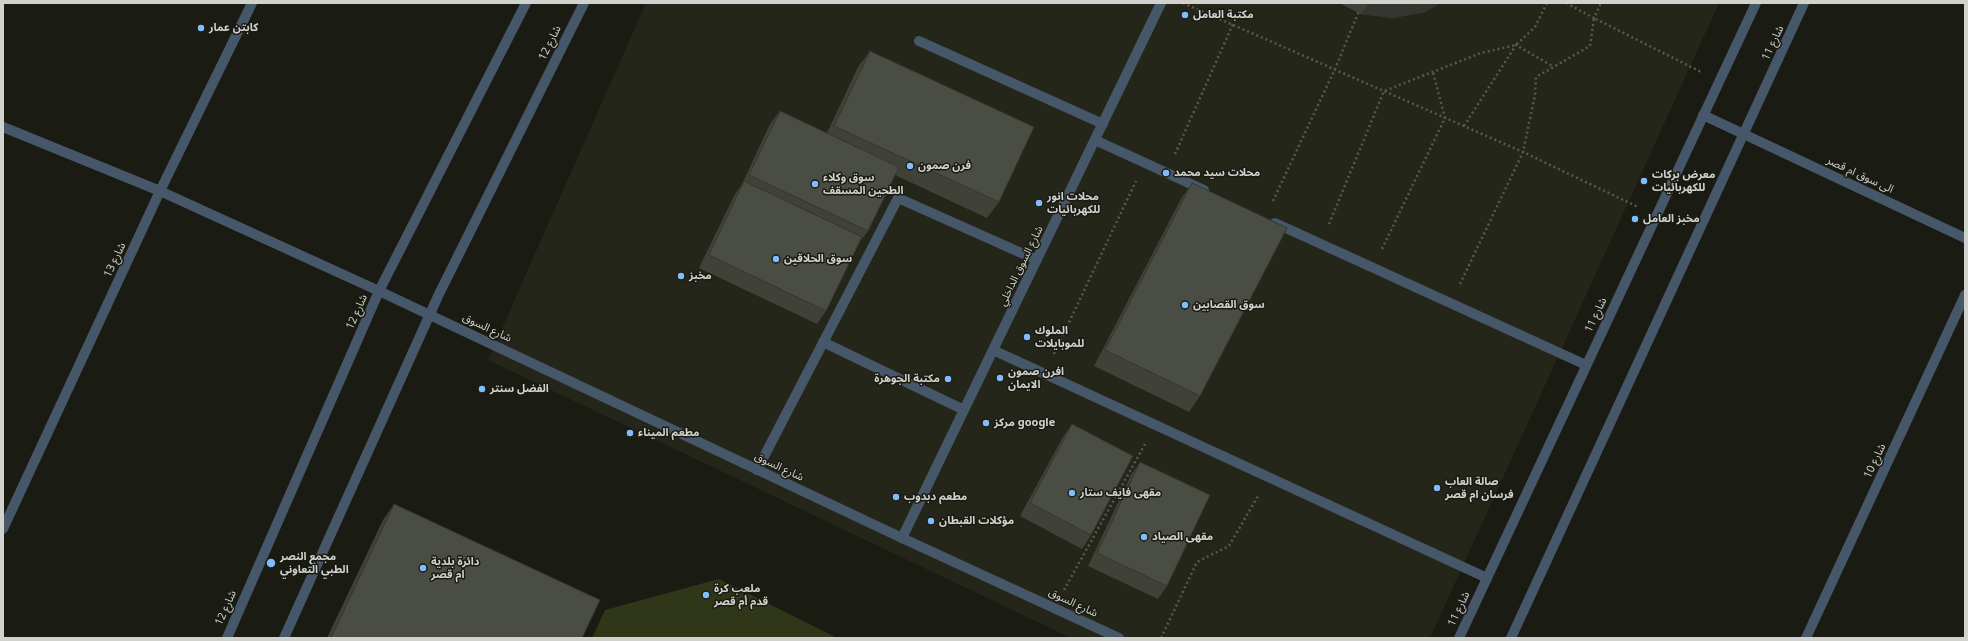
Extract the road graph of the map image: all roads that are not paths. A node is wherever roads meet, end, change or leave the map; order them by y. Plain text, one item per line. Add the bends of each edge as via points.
1 (252, 3) edge
2 (526, 3) edge
3 (584, 3) edge
4 (1161, 3) edge
5 (1756, 3) edge
6 (1804, 3) edge
7 (920, 41) dead end
8 (1703, 115) junction
9 (1103, 124) junction
10 (3, 127) edge
11 (1744, 134) junction
12 (1095, 140) junction
13 (160, 191) junction
14 (1214, 195) edge
15 (1265, 218) edge
16 (1965, 238) edge
17 (1037, 260) junction
18 (379, 290) junction
19 (1965, 295) edge
20 (431, 314) junction
21 (823, 342) junction
22 (993, 350) junction
23 (1586, 365) junction
24 (964, 410) junction
25 (757, 470) junction
26 (3, 529) edge
27 (902, 538) junction
28 (1487, 578) junction
29 (227, 638) edge
30 (284, 638) edge
31 (1119, 638) edge
32 (1459, 638) edge
33 (1511, 638) edge
34 (1806, 638) edge

1 - 13 street, شارع 13
2 - 18 street, شارع 12
3 - 20 street, شارع 12
4 - 9 street, شارع السوق الداخلي
5 - 8 street, شارع 11
6 - 11 street, شارع 11
7 - 9 street
8 - 11 street, الى سوق ام قصر
8 - 23 street, شارع 11
9 - 12 street, شارع السوق الداخلي
10 - 13 street, شارع السوق
11 - 16 street, الى سوق ام قصر
11 - 33 street, شارع 11
12 - 14 street
12 - 17 street, شارع السوق الداخلي
13 - 18 street, شارع السوق
13 - 26 street, شارع 13
15 - 23 street
17 - 21 street via 898,198
17 - 22 street, شارع السوق الداخلي
18 - 20 street, شارع السوق
18 - 29 street, شارع 12
19 - 34 street, شارع 10
20 - 25 street, شارع السوق
20 - 30 street, شارع 12
21 - 24 street
21 - 25 street
22 - 24 street, شارع السوق الداخلي
22 - 28 street
23 - 28 street, شارع 11
24 - 27 street, شارع السوق الداخلي
25 - 27 street, شارع السوق
27 - 31 street, شارع السوق
28 - 32 street, شارع 11

